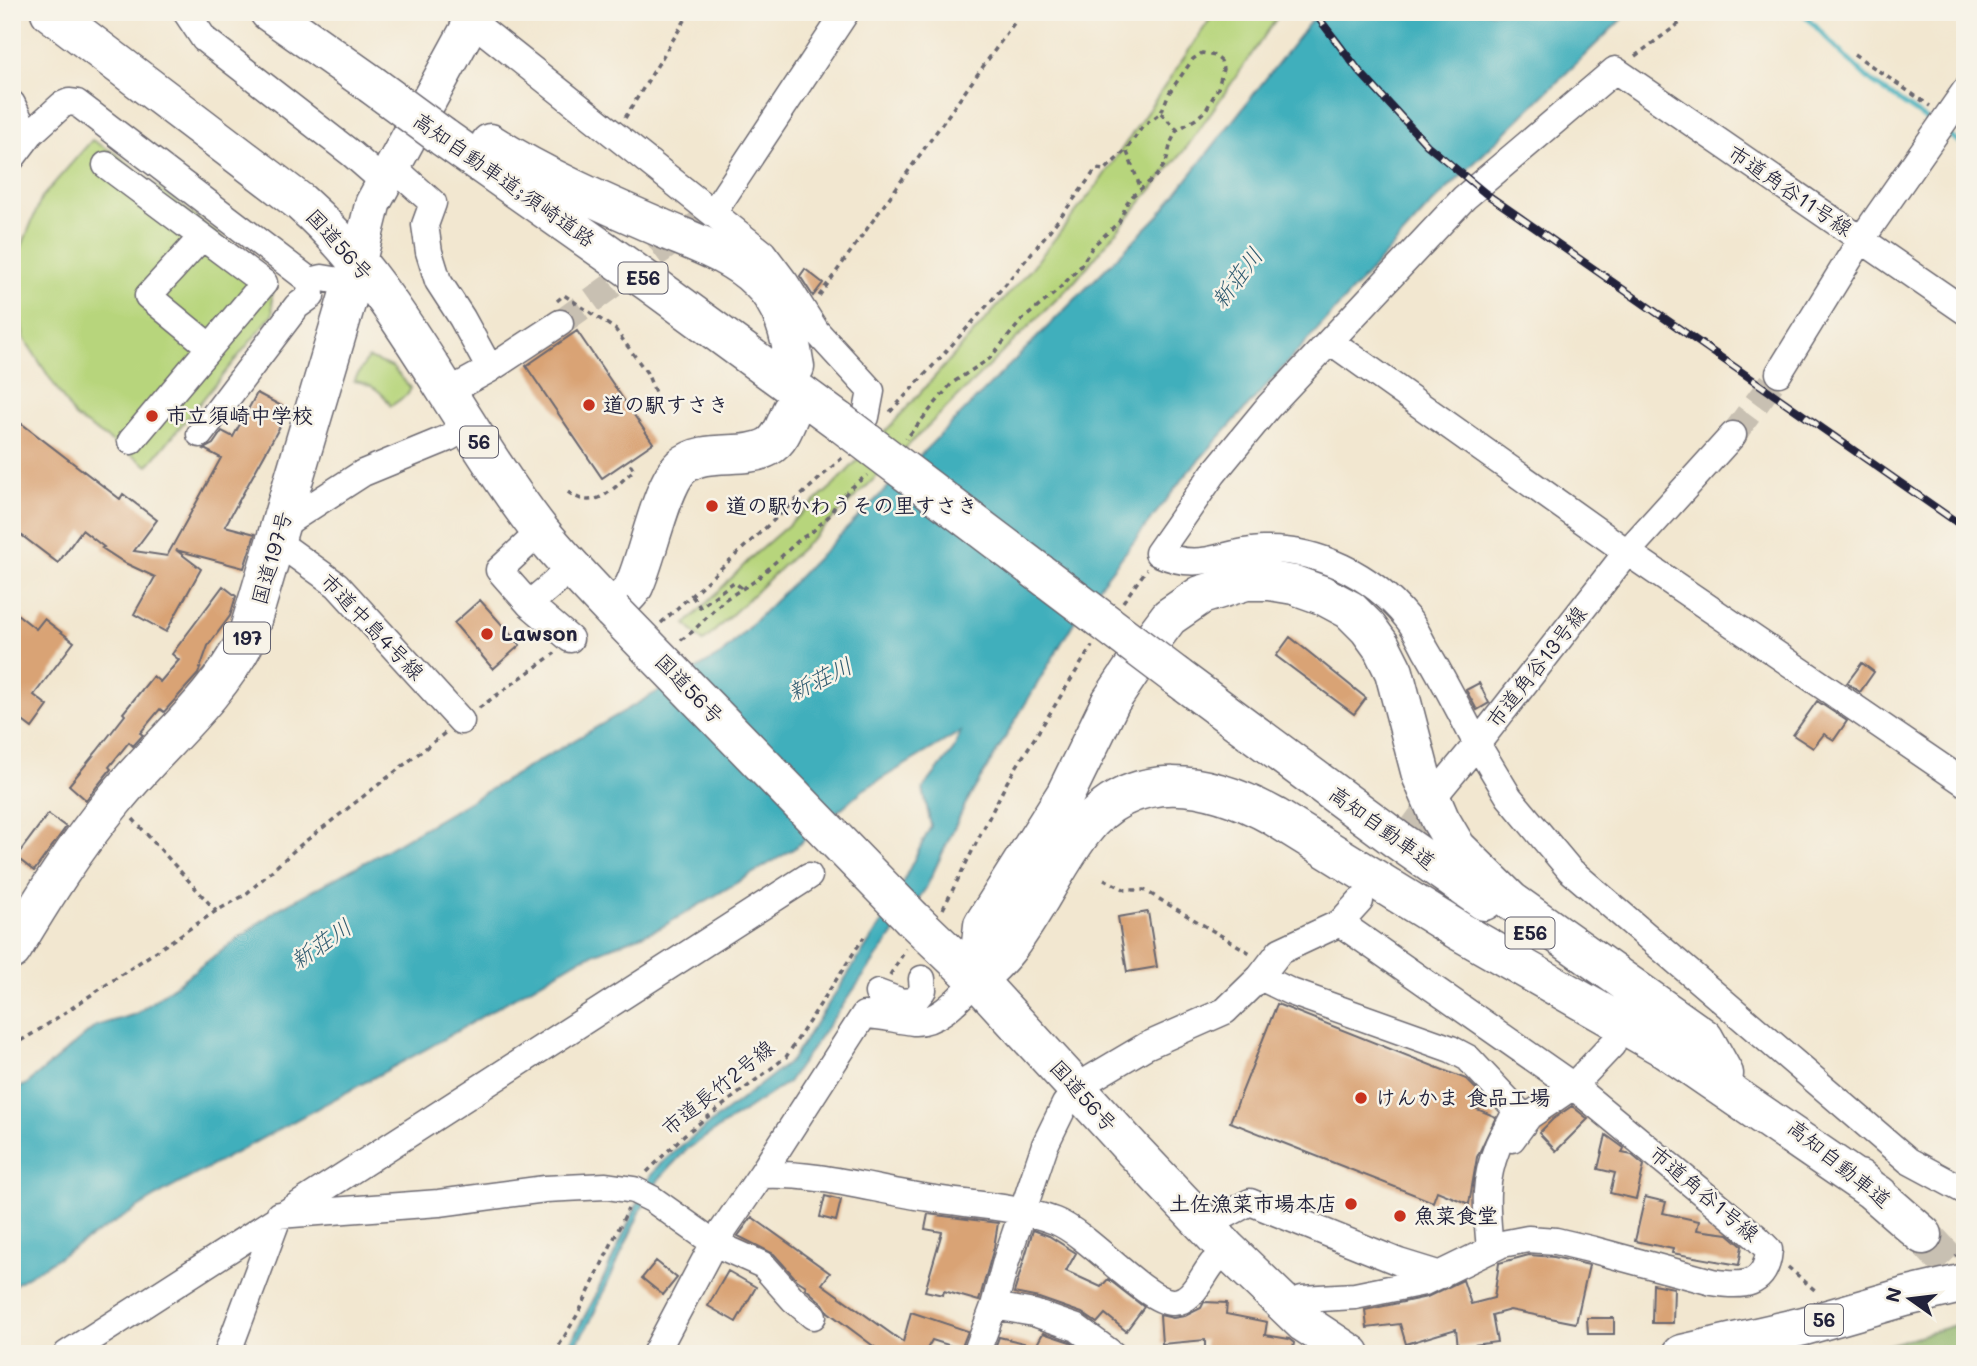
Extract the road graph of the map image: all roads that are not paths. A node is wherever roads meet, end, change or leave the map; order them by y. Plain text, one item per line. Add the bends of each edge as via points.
1 (50, 12) edge
2 (186, 12) edge
3 (269, 12) edge
4 (275, 12) edge
5 (846, 12) edge
6 (470, 15) edge
7 (375, 78) junction
8 (1965, 92) edge
9 (12, 104) edge
10 (447, 127) junction
11 (31, 133) junction
12 (12, 158) edge
13 (106, 165) dead end
14 (389, 175) junction
15 (713, 213) junction
16 (202, 237) junction
17 (1861, 240) junction
18 (355, 273) junction
19 (310, 281) junction
20 (1965, 311) edge
21 (558, 313) tunnel mouth
22 (1330, 341) junction
23 (415, 342) junction
24 (211, 347) junction
25 (795, 367) dead end
26 (490, 369) junction
27 (1779, 373) tunnel mouth
28 (448, 392) junction
29 (318, 404) junction
30 (791, 411) dead end
31 (863, 419) junction
32 (468, 427) junction
33 (200, 434) dead end
34 (1733, 435) tunnel mouth
35 (131, 441) dead end
36 (541, 531) junction
37 (278, 534) junction
38 (1628, 552) junction
39 (569, 565) junction
40 (530, 604) junction
41 (612, 610) junction
42 (570, 639) road end
43 (461, 721) road end
44 (1477, 744) junction
45 (1965, 783) edge
46 (1440, 789) tunnel mouth
47 (809, 876) dead end
48 (1360, 901) tunnel mouth
49 (1340, 923) junction
50 (12, 950) edge
51 (1675, 961) junction
52 (1264, 971) junction
53 (922, 979) dead end
54 (977, 980) junction
55 (1657, 985) dead end
56 (878, 993) dead end
57 (1612, 1045) dead end
58 (1724, 1074) junction
59 (1573, 1086) junction
60 (1077, 1089) junction
61 (761, 1175) junction
62 (1965, 1191) edge
63 (1879, 1195) junction
64 (1022, 1212) junction
65 (279, 1215) junction
66 (1923, 1235) tunnel mouth
67 (1218, 1240) junction
68 (714, 1243) junction
69 (1496, 1247) junction
70 (1441, 1275) junction
71 (1965, 1283) edge
72 (1284, 1305) junction
73 (994, 1306) junction
74 (813, 1316) dead end
75 (67, 1354) edge
76 (227, 1354) edge
77 (655, 1354) edge
78 (976, 1354) edge
79 (1112, 1354) edge
80 (1351, 1354) edge
81 (1682, 1354) edge

1 - 18 highway, 国道56号 / 56 via 300,202 325,224
2 - 14 street via 204,39 352,154
3 - 7 highway
4 - 7 highway
5 - 15 street
6 - 14 main road
6 - 15 street
7 - 10 highway
8 - 17 street
9 - 11 street
10 - 25 highway via 733,261 750,273 780,310
10 - 31 highway, 高知自動車道;須崎道路 / E56
11 - 12 street
11 - 19 street via 62,105 77,103
13 - 16 street
14 - 18 main road via 373,203
14 - 26 street via 433,203 425,225 438,281
15 - 31 street via 762,253 816,331 871,391
16 - 24 street via 264,283
16 - 24 street via 148,296
17 - 20 street, 市道角谷11号線
17 - 22 street, 市道角谷11号線 via 1615,70 1472,191
17 - 27 street
18 - 19 street
18 - 23 highway, 国道56号 / 56 via 401,319
18 - 29 highway, 国道197号 / 197
19 - 33 street via 311,296 298,306
21 - 26 street
22 - 38 street
22 - 44 street, 市道角谷13号線 via 1213,474 1158,553 1198,563 1247,551 1282,549 1349,570 1408,618
23 - 28 highway, 国道56号 / 56
23 - 29 highway via 379,325 356,333 340,352
24 - 35 street
26 - 28 street
28 - 32 highway, 国道56号 / 56
29 - 37 highway, 国道197号 / 197
30 - 41 highway via 770,446 706,456 679,469 633,587
31 - 58 highway, 高知自動車道 / E56, bridge via 1176,676
32 - 36 highway, 国道56号 / 56
32 - 37 street via 363,473
34 - 38 street, 市道角谷13号線
36 - 39 highway, 国道56号 / 56
36 - 40 street via 499,570
37 - 43 street, 市道中島4号線 via 337,585
37 - 50 highway, 国道197号 / 197 via 253,622 237,658 115,798 66,863
38 - 44 street, 市道角谷13号線
38 - 45 street
39 - 40 street
39 - 41 highway, 国道56号 / 56
40 - 42 street
41 - 54 highway, 国道56号 / 56, bridge via 926,916
44 - 46 street
44 - 51 street via 1508,797 1570,870
47 - 65 street
48 - 49 street
49 - 52 street via 1280,951
49 - 59 street, 市道角谷1号線
51 - 55 street
51 - 62 street via 1909,1161
52 - 60 street via 1225,1011 1146,1046
52 - 69 street via 1291,992 1468,1058 1516,1110 1498,1144 1485,1189
53 - 56 street via 923,990 915,1000 902,1002
54 - 58 highway via 983,925 1065,795 1111,701 1151,641 1169,617 1201,595 1246,581 1270,581 1322,595 1350,610 1381,646 1394,671 1421,775 1457,848 1511,901 1704,1038
54 - 60 highway, 国道56号 / 56
54 - 61 street via 929,1019 864,1015
54 - 63 highway via 1010,946 1097,815 1125,796 1154,787 1204,788 1263,810 1459,931 1666,1049
57 - 59 street
58 - 63 highway, 高知自動車道 / E56
59 - 69 street via 1529,1116 1508,1144 1500,1166
59 - 69 street, 市道角谷1号線 via 1769,1250 1768,1263 1746,1285 1732,1285 1556,1241 1528,1239
60 - 64 street via 1045,1145
60 - 67 highway, 国道56号 / 56
61 - 64 street via 787,1173
61 - 68 street
63 - 66 highway, 高知自動車道 / E56
64 - 67 street via 1081,1235 1162,1301 1182,1301 1189,1296 1214,1262
64 - 73 street
65 - 68 street via 606,1186 634,1190 652,1199
65 - 75 street
65 - 76 street
67 - 70 street via 1222,1217 1250,1202
67 - 72 highway, 国道56号 / 56
68 - 74 street via 763,1265
68 - 77 street
69 - 70 street, 市道角谷1号線
70 - 72 street, 市道角谷1号線 via 1355,1296 1302,1299
71 - 81 highway, 56
72 - 80 highway, 国道56号 / 56
73 - 78 street
73 - 79 street via 1077,1328

